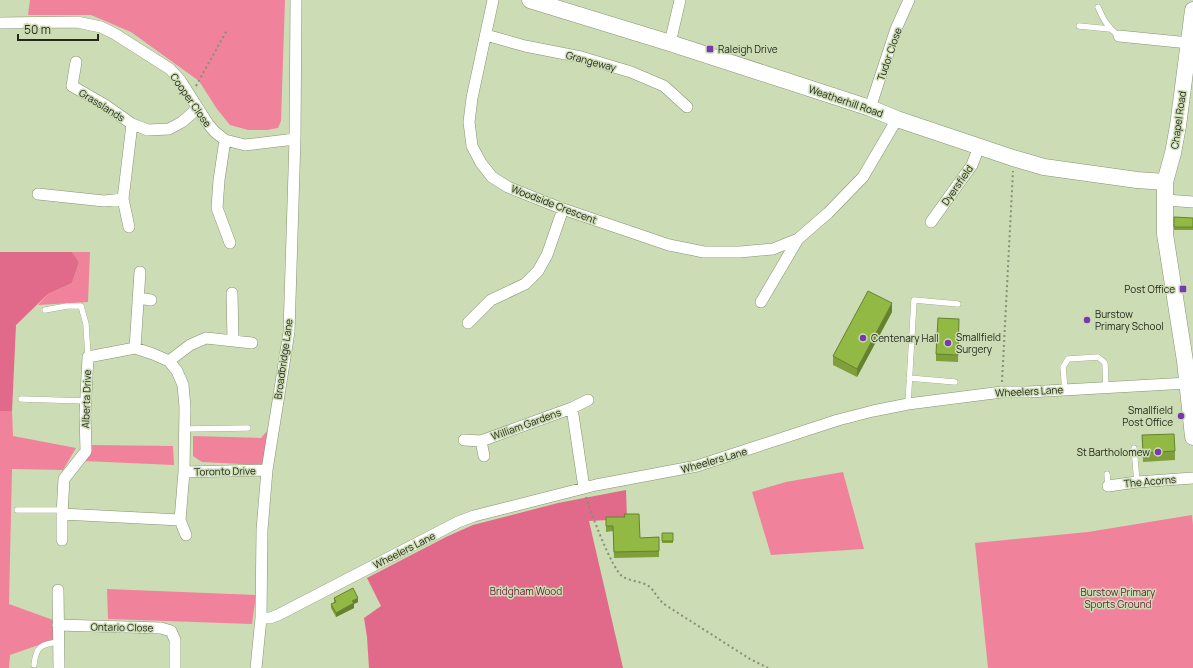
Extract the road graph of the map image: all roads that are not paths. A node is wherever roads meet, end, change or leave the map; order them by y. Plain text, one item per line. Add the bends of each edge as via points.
1 (296, 0) edge
2 (494, 0) edge
3 (530, 0) edge
4 (680, 0) edge
5 (909, 0) edge
6 (1098, 7) dead end
7 (1193, 10) edge
8 (0, 23) edge
9 (1079, 26) dead end
10 (1110, 28) junction
11 (486, 36) junction
12 (1119, 36) joint
13 (670, 43) junction
14 (1189, 44) junction
15 (76, 62) dead end
16 (1189, 73) edge
17 (687, 107) dead end
18 (870, 108) junction
19 (197, 109) junction
20 (897, 119) junction
21 (132, 124) junction
22 (295, 139) junction
23 (225, 140) junction
24 (979, 147) junction
25 (1165, 182) junction
26 (38, 194) dead end
27 (123, 199) junction
28 (1166, 200) junction
29 (1193, 202) edge
30 (563, 209) junction
31 (931, 222) dead end
32 (129, 227) dead end
33 (798, 238) junction
34 (230, 243) dead end
35 (140, 272) dead end
36 (232, 293) dead end
37 (138, 298) junction
38 (151, 300) dead end
39 (761, 302) dead end
40 (958, 304) dead end
41 (45, 310) dead end
42 (468, 324) dead end
43 (233, 340) junction
44 (252, 343) dead end
45 (135, 348) junction
46 (88, 357) junction
47 (169, 361) junction
48 (1189, 362) edge
49 (909, 378) junction
50 (955, 382) dead end
51 (1190, 385) edge
52 (1106, 387) junction
53 (1065, 390) junction
54 (21, 399) dead end
55 (588, 400) dead end
56 (86, 401) junction
57 (908, 404) junction
58 (572, 408) junction
59 (248, 428) dead end
60 (184, 429) junction
61 (1193, 437) edge
62 (464, 440) dead end
63 (481, 441) junction
64 (1134, 448) dead end
65 (484, 456) dead end
66 (267, 470) junction
67 (184, 472) junction
68 (1107, 474) dead end
69 (1193, 478) edge
70 (1137, 482) junction
71 (1108, 486) joint
72 (584, 488) junction
73 (17, 510) dead end
74 (62, 512) junction
75 (180, 520) junction
76 (186, 536) dead end
77 (62, 540) dead end
78 (58, 590) dead end
79 (261, 618) junction
80 (58, 625) junction
81 (58, 642) junction
82 (34, 666) dead end
83 (59, 668) edge
84 (175, 668) edge
85 (256, 668) edge

1 - 22 street, Broadbridge Lane
2 - 11 street, Woodside Crescent
3 - 13 street, Weatherhill Road
4 - 13 street
5 - 18 street, Tudor Close via 896,29
6 - 10 lane
7 - 14 street, Chapel Road
8 - 19 street, Cooper Close via 77,22 101,27 170,69 180,80
9 - 10 lane
10 - 12 lane
11 - 17 street, Grangeway via 580,57 631,72 664,86
11 - 30 street, Woodside Crescent via 472,98 469,122 472,146 492,177
12 - 14 street
13 - 18 street, Weatherhill Road
14 - 16 street, Chapel Road
15 - 21 street, Grasslands via 72,86
16 - 25 street, Chapel Road via 1174,153
18 - 20 street, Weatherhill Road
19 - 21 street, Grasslands via 169,129 148,130
19 - 23 street, Cooper Close via 215,132
20 - 24 street, Weatherhill Road
20 - 33 street, Woodside Crescent via 863,177 828,213
21 - 27 street, Grasslands
22 - 23 street, Cooper Close via 245,145
22 - 66 street, Broadbridge Lane via 289,332
23 - 34 street via 217,208
24 - 25 street, Weatherhill Road via 1044,167
24 - 31 street, Dyersfield via 972,165
25 - 28 street
26 - 27 street via 104,201
27 - 32 street, Grasslands
28 - 29 street
28 - 48 street via 1165,234
30 - 33 street, Woodside Crescent via 669,245 704,252 773,249
30 - 42 street via 547,256 538,271 525,284 491,300
33 - 39 street, Woodside Crescent
35 - 37 street
36 - 43 street
37 - 38 street
37 - 45 street
40 - 49 lane via 914,300
41 - 46 lane via 81,306 86,324
43 - 44 street
43 - 47 street via 206,338 190,345
45 - 46 street, Alberta Drive
45 - 47 street, Alberta Drive
46 - 56 street, Alberta Drive
47 - 60 street via 183,385
48 - 51 street
49 - 50 lane
49 - 57 lane
51 - 52 street, Wheelers Lane
51 - 61 street
52 - 53 street, Wheelers Lane
52 - 53 lane via 1105,363 1098,357 1068,359 1063,367
53 - 57 street, Wheelers Lane via 1002,392
54 - 56 lane
55 - 58 street, William Gardens
56 - 74 street, Alberta Drive via 86,451 64,479
57 - 72 street, Wheelers Lane via 838,420 689,468
58 - 63 street, William Gardens
58 - 72 street, William Gardens
59 - 60 lane
60 - 67 street
62 - 63 street, William Gardens
63 - 65 street, William Gardens
64 - 70 lane
66 - 67 street, Toronto Drive
66 - 79 street, Broadbridge Lane via 262,530
67 - 75 street
68 - 71 lane
69 - 70 street, The Acorns
70 - 71 street, The Acorns
72 - 79 street, Wheelers Lane via 466,519 278,615
73 - 74 lane
74 - 75 street
74 - 77 street
75 - 76 street
78 - 80 street
79 - 85 street, Broadbridge Lane
80 - 81 street
80 - 84 street, Ontario Close via 161,628 171,631 175,640
81 - 82 lane via 40,647 35,656
81 - 83 street

